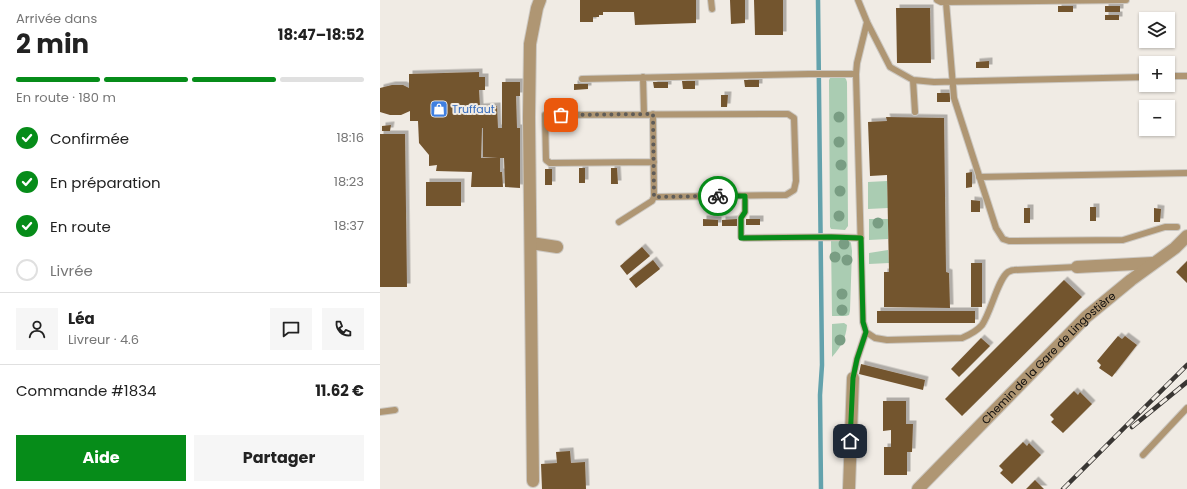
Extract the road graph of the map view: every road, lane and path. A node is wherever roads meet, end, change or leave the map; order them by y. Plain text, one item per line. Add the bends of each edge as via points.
1 (540, 0) edge
2 (711, 0) edge
3 (858, 0) edge
4 (937, 0) edge
5 (1126, 0) edge
6 (946, 2) junction
7 (712, 9) dead end
8 (867, 22) junction
9 (856, 74) junction
10 (1175, 76) edge
11 (1187, 76) edge
12 (1139, 77) edge
13 (643, 78) junction
14 (582, 79) dead end
15 (913, 80) junction
16 (952, 81) junction
17 (915, 112) dead end
18 (644, 114) junction
19 (653, 114) junction
20 (654, 162) junction
21 (1187, 173) edge
22 (979, 177) junction
23 (745, 196) junction
24 (654, 197) junction
25 (619, 222) dead end
26 (1177, 227) dead end
27 (1187, 236) edge
28 (861, 238) junction
29 (531, 243) junction
30 (557, 247) dead end
31 (1153, 263) junction
32 (1077, 267) joint
33 (866, 332) junction
34 (853, 378) joint
35 (1187, 408) edge
36 (395, 410) dead end
37 (380, 412) edge
38 (1144, 455) dead end
39 (534, 480) dead end
40 (849, 489) edge
41 (918, 489) edge

1 - 29 street via 536,8 530,44
2 - 7 lane
3 - 8 lane
4 - 6 lane
5 - 6 lane
6 - 16 lane
8 - 9 lane
8 - 15 lane via 890,67
9 - 13 lane
9 - 28 lane
10 - 11 lane
12 - 16 lane
13 - 14 lane
13 - 18 lane
15 - 16 lane
15 - 17 lane
16 - 22 lane via 954,98
18 - 19 lane
18 - 20 lane via 545,115 546,160 550,163
19 - 20 lane
19 - 23 lane via 788,114 794,118 794,190 786,195
20 - 24 lane
21 - 22 lane
22 - 26 lane via 996,228 1003,239 1009,241 1123,240 1165,227
23 - 24 lane
23 - 28 lane via 741,238
24 - 25 lane
27 - 31 street, Chemin de la Gare de Lingostière
28 - 33 lane via 863,322
29 - 30 street
29 - 39 street
31 - 32 street
31 - 41 street, Chemin de la Gare de Lingostière via 1086,317
32 - 33 lane via 1007,272 981,326 962,338 887,340 875,338
33 - 34 lane
34 - 40 street
35 - 38 lane
36 - 37 lane

